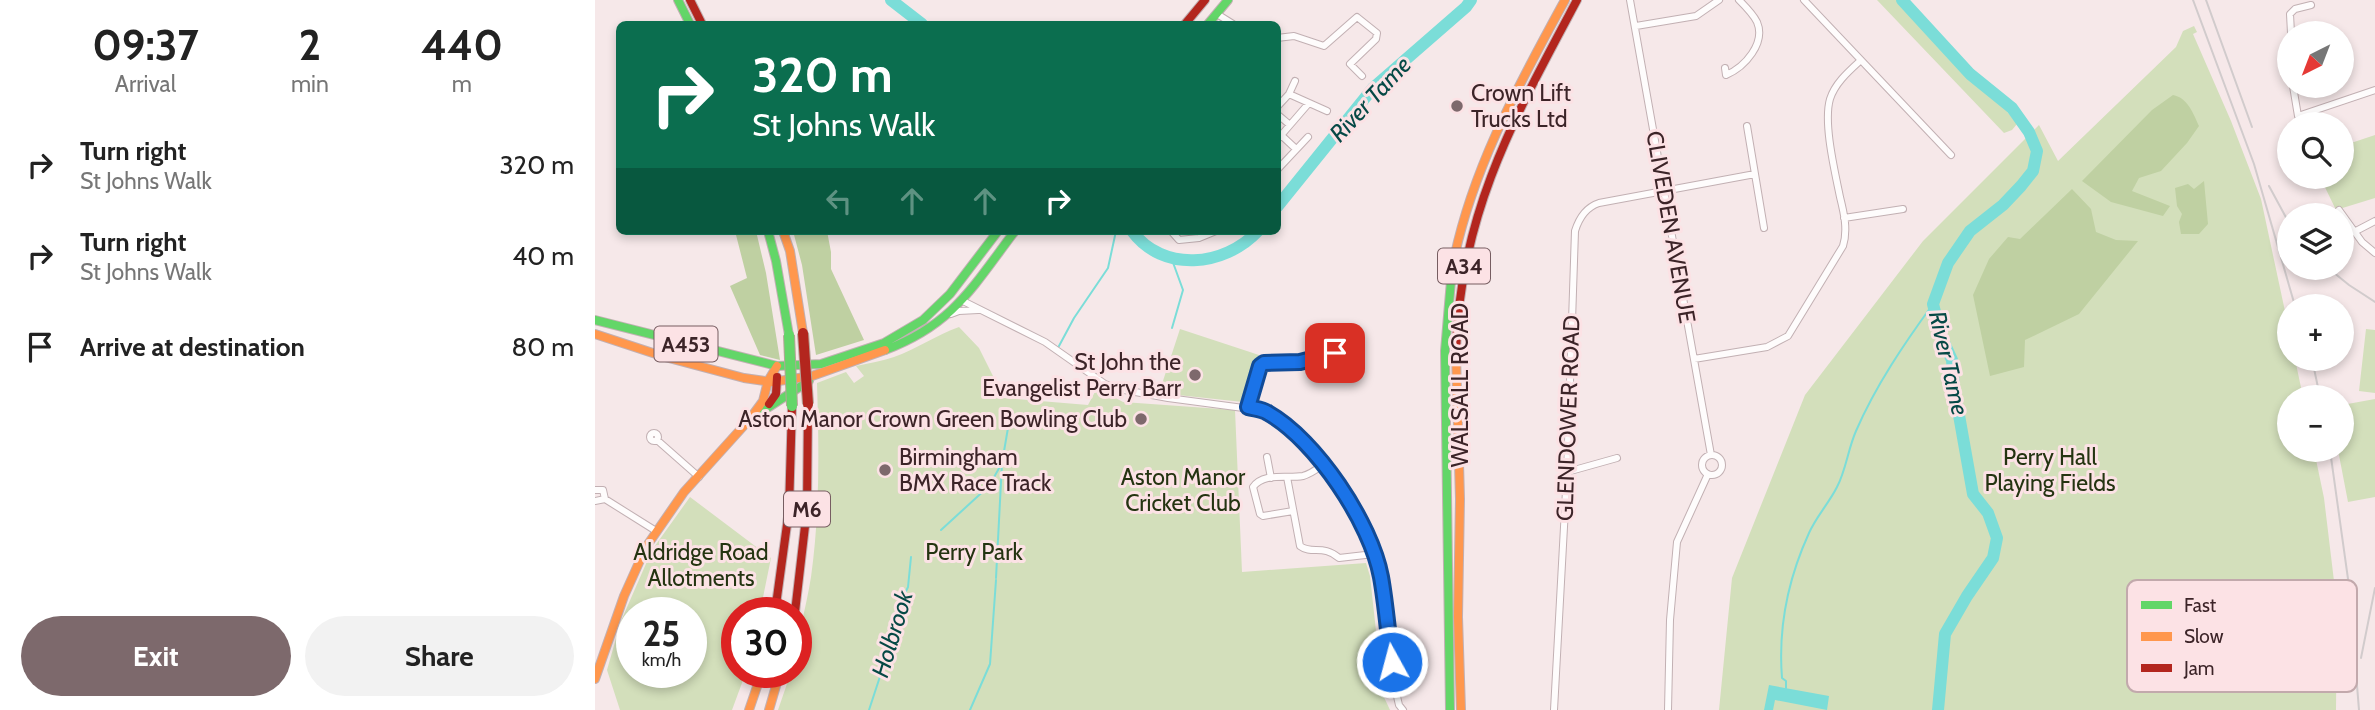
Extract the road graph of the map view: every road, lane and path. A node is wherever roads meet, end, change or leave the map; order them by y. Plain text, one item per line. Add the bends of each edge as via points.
1 (678, 0) edge
2 (690, 0) edge
3 (1205, 0) edge
4 (1227, 0) edge
5 (1577, 0) edge
6 (1630, 0) edge
7 (1719, 0) edge
8 (1739, 0) edge
9 (1804, 0) edge
10 (1565, 1) edge
11 (2311, 5) dead end
12 (1217, 14) junction
13 (688, 21) edge
14 (700, 21) edge
15 (1188, 21) edge
16 (1211, 21) edge
17 (1228, 21) edge
18 (2290, 21) edge
19 (1636, 26) junction
20 (1767, 35) dead end
21 (1759, 36) junction
22 (1281, 38) edge
23 (1861, 60) junction
24 (1725, 68) dead end
25 (1362, 76) dead end
26 (1295, 81) dead end
27 (2375, 90) edge
28 (1289, 94) junction
29 (2354, 97) edge
30 (2295, 98) edge
31 (2351, 98) edge
32 (1281, 103) edge
33 (1309, 103) junction
34 (1327, 111) dead end
35 (1281, 117) edge
36 (1290, 125) junction
37 (1747, 126) dead end
38 (1281, 135) edge
39 (1307, 137) dead end
40 (1281, 138) edge
41 (1296, 149) junction
42 (1951, 155) dead end
43 (1281, 166) edge
44 (1755, 174) junction
45 (1665, 190) junction
46 (1903, 209) dead end
47 (1845, 218) junction
48 (2375, 221) edge
49 (1764, 228) dead end
50 (2354, 232) joint
51 (769, 235) edge
52 (784, 235) edge
53 (992, 235) edge
54 (997, 235) edge
55 (1012, 235) edge
56 (1175, 235) edge
57 (1206, 235) edge
58 (1005, 244) junction
59 (2375, 253) edge
60 (961, 300) junction
61 (936, 309) junction
62 (980, 310) junction
63 (948, 315) junction
64 (595, 320) edge
65 (595, 334) edge
66 (656, 337) junction
67 (1352, 346) dead end
68 (1694, 359) junction
69 (777, 366) junction
70 (706, 368) junction
71 (823, 372) junction
72 (773, 382) junction
73 (1248, 407) junction
74 (762, 411) junction
75 (749, 420) junction
76 (657, 440) dead end
77 (1711, 455) junction
78 (1267, 457) dead end
79 (1617, 458) dead end
80 (1324, 464) junction
81 (1567, 472) junction
82 (1708, 474) junction
83 (699, 477) junction
84 (1287, 477) junction
85 (1271, 478) junction
86 (595, 490) edge
87 (605, 499) junction
88 (595, 501) edge
89 (1293, 511) junction
90 (656, 531) junction
91 (1374, 554) junction
92 (778, 597) edge
93 (798, 597) edge
94 (595, 680) edge
95 (757, 688) edge
96 (775, 688) edge
97 (749, 710) edge
98 (769, 710) edge
99 (1403, 710) edge
100 (1450, 710) edge
101 (1461, 710) edge
102 (1554, 710) edge
103 (1668, 710) edge

1 - 13 main road
2 - 14 main road
3 - 15 main road
4 - 12 main road
5 - 101 main road, WALSALL ROAD / A34 via 1511,126 1483,192 1465,262 1457,379
6 - 19 street, CLIVEDEN AVENUE
7 - 19 street via 1696,16
8 - 21 street via 1755,19
9 - 23 street
10 - 100 main road, WALSALL ROAD / A34 via 1503,118 1473,186 1456,248 1446,374
11 - 18 street via 2295,9
12 - 16 main road
12 - 17 street
19 - 45 street, CLIVEDEN AVENUE
20 - 21 street
21 - 24 street via 1742,64 1727,75
22 - 25 street via 1294,36 1324,46 1357,17 1377,33 1350,64
23 - 42 street
23 - 47 street via 1830,99 1832,158
26 - 28 street
27 - 29 street
28 - 32 street
28 - 33 street
30 - 31 street via 2298,116
33 - 34 street
33 - 36 street
35 - 36 street
36 - 38 street
37 - 44 street
39 - 41 street
40 - 41 street
41 - 43 street
44 - 45 street, GLENDOWER ROAD
44 - 49 street
45 - 68 street, CLIVEDEN AVENUE
45 - 81 street, GLENDOWER ROAD via 1592,205 1575,230
46 - 47 street
47 - 68 street via 1843,246 1788,336 1767,347
48 - 50 street
50 - 59 street
51 - 92 main road, M6, bridge via 789,335 793,443
52 - 93 main road, M6, bridge via 803,333 808,404 810,459
53 - 61 main road, A453
54 - 58 main road, A453
55 - 58 main road, A453
56 - 57 street via 1179,240
58 - 60 main road, A453
60 - 61 main road
60 - 62 street
60 - 63 main road, A453
61 - 69 main road, A453 via 907,331 856,353 821,365
62 - 63 street
62 - 73 street via 1035,336 1105,384 1168,398
63 - 71 main road, A453 via 894,348
64 - 66 main road, A453
65 - 70 main road, A453
66 - 69 main road, A453
66 - 70 main road via 710,357
67 - 73 street via 1318,359 1264,363
68 - 77 street, CLIVEDEN AVENUE
69 - 72 main road
70 - 72 main road, A453
71 - 72 main road, A453
71 - 74 main road
72 - 74 main road via 776,394
72 - 75 main road
73 - 80 street via 1266,411 1286,424
74 - 75 main road
75 - 83 main road
76 - 83 street
77 - 82 street via 1701,465
77 - 82 street via 1722,464 1718,472
78 - 85 street
79 - 81 street
80 - 84 street via 1313,473
80 - 91 street
81 - 102 street, GLENDOWER ROAD
82 - 103 street via 1677,542
83 - 90 main road
84 - 85 street
84 - 89 street
85 - 89 street via 1259,480 1253,487 1257,512 1263,516
86 - 87 street via 603,491
87 - 88 street
87 - 90 street
89 - 91 street via 1297,541 1304,550 1325,549 1339,558
90 - 94 main road via 634,569
91 - 99 street via 1381,575 1395,688
95 - 97 main road
96 - 98 main road

